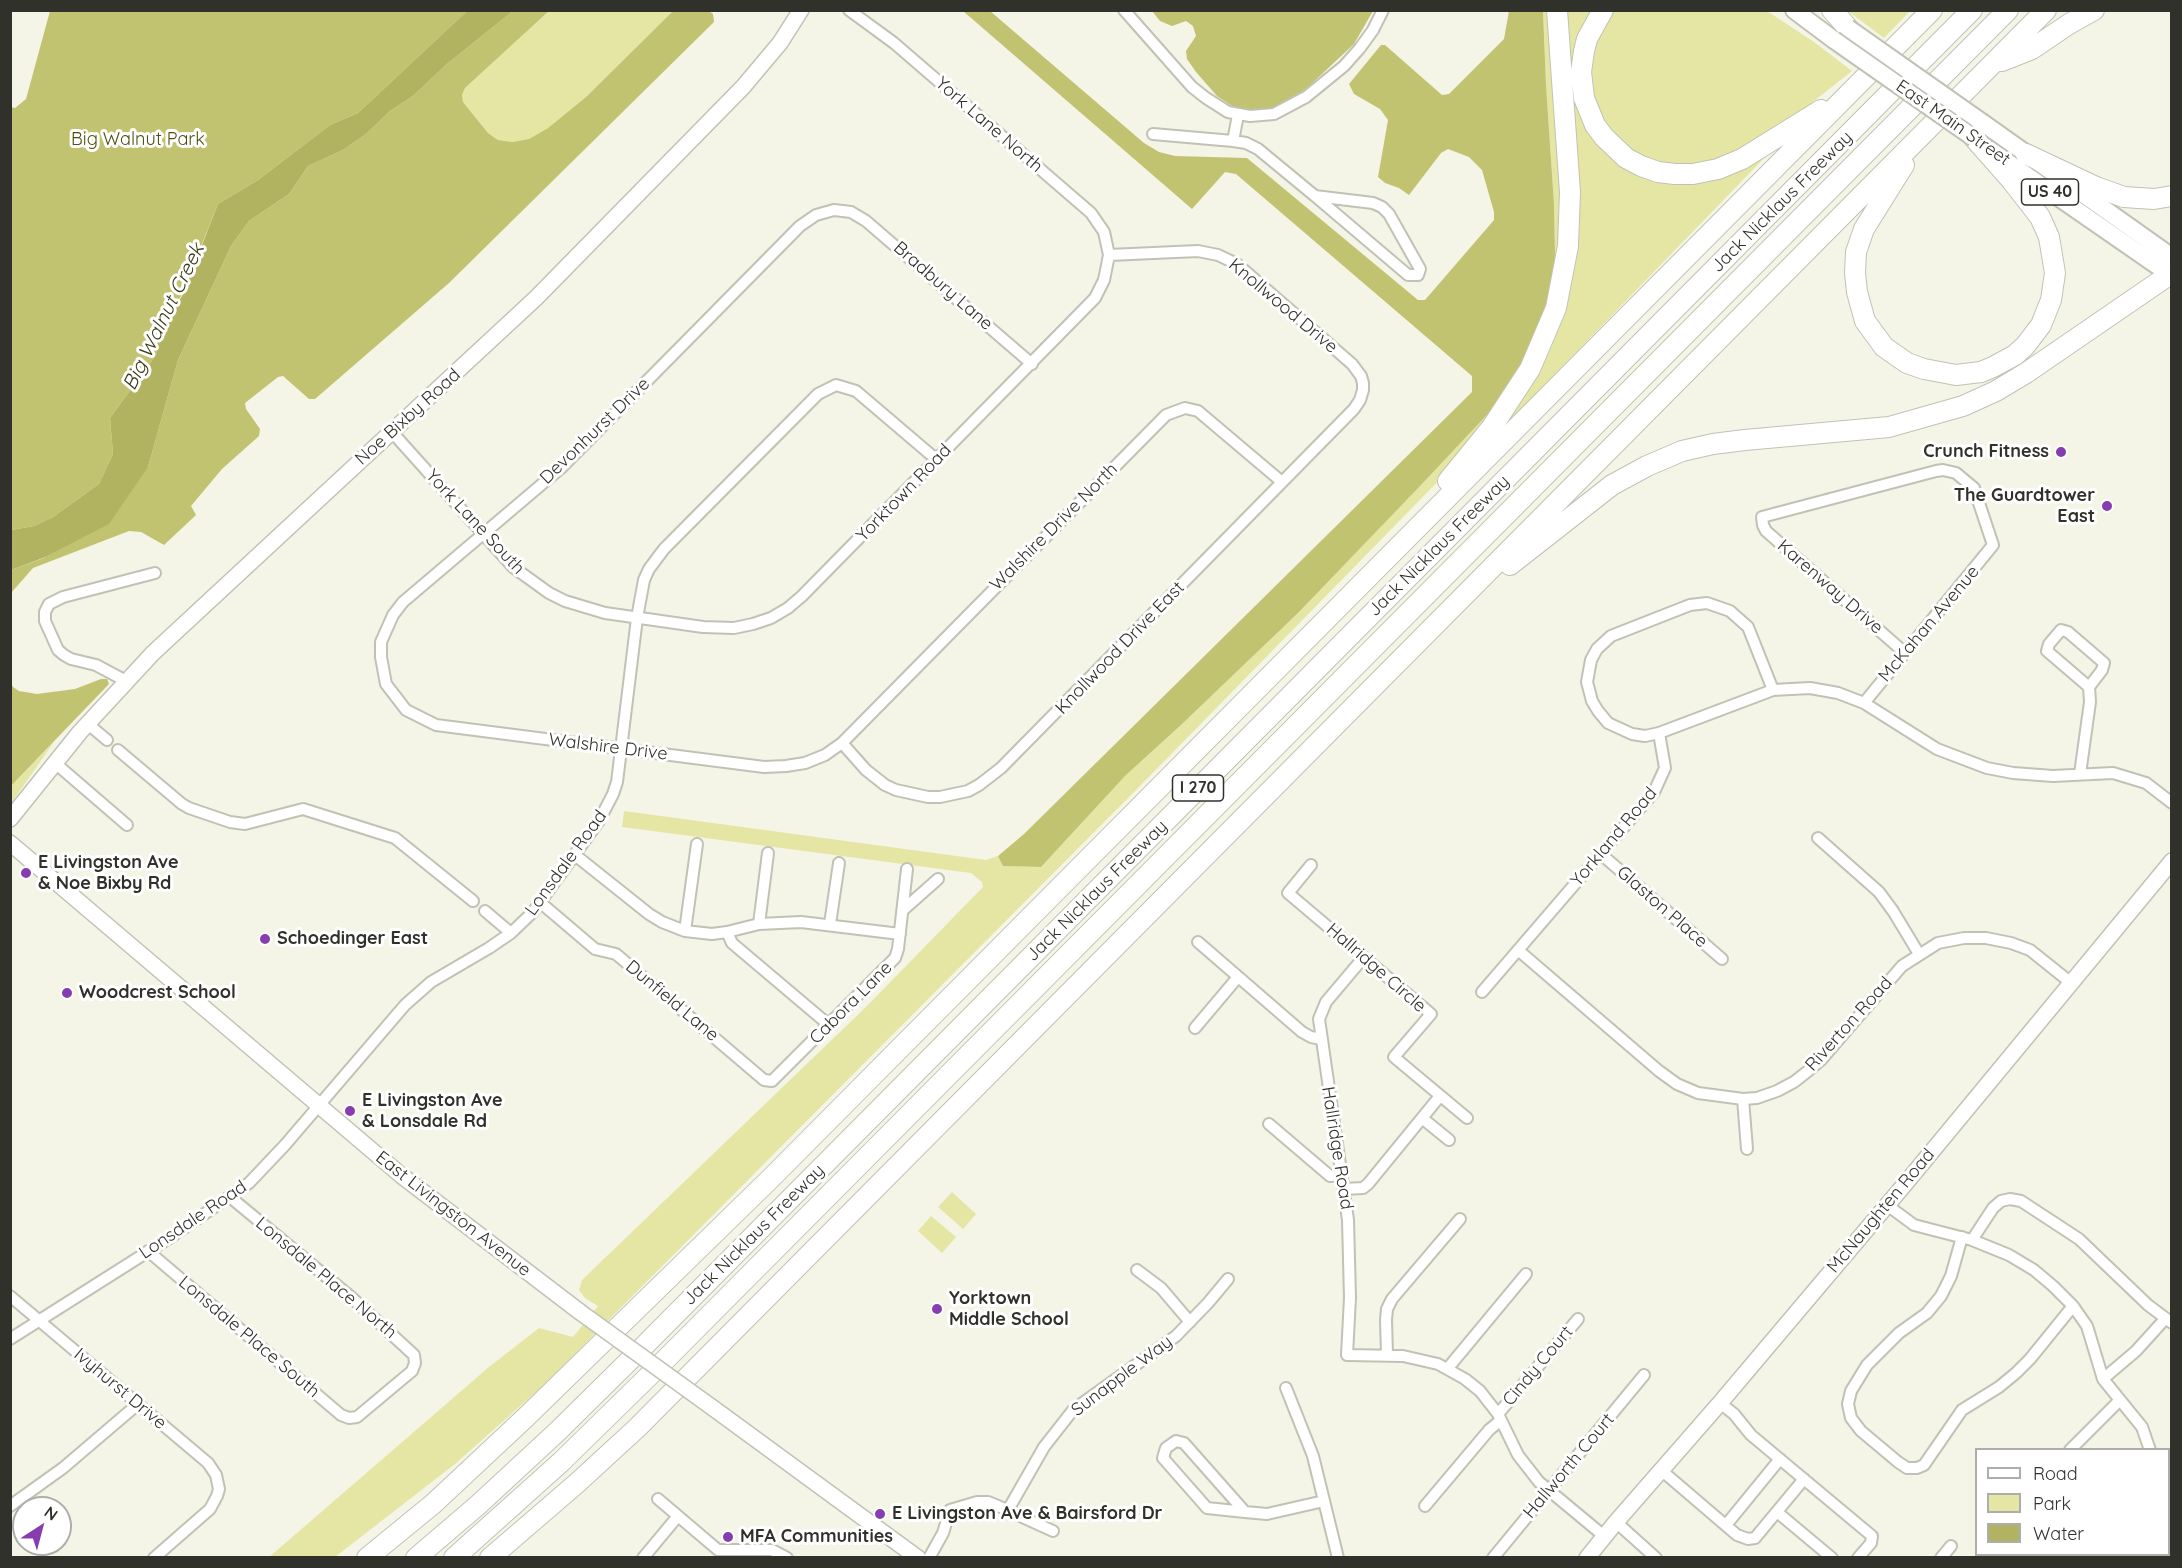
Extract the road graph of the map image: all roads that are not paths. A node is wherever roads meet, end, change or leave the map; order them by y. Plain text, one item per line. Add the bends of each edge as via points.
1 (801, 10) edge
2 (849, 10) edge
3 (1124, 10) edge
4 (1383, 10) edge
5 (1557, 10) edge
6 (1603, 10) edge
7 (1794, 10) edge
8 (1822, 10) edge
9 (1832, 10) edge
10 (1921, 10) edge
11 (1932, 10) edge
12 (1972, 10) edge
13 (2008, 10) edge
14 (2046, 10) edge
15 (2094, 10) edge
16 (1841, 34) junction
17 (1894, 49) junction
18 (1991, 66) junction
19 (1857, 85) junction
20 (1238, 115) junction
21 (1928, 129) junction
22 (1978, 130) junction
23 (1153, 134) dead end
24 (1233, 141) junction
25 (2026, 154) junction
26 (1315, 196) junction
27 (2172, 196) edge
28 (851, 212) joint
29 (1109, 255) junction
30 (2171, 269) edge
31 (1032, 364) junction
32 (1363, 390) joint
33 (392, 432) junction
34 (937, 460) junction
35 (1282, 482) junction
36 (482, 535) junction
37 (1993, 545) joint
38 (1391, 554) junction
39 (154, 573) dead end
40 (1455, 605) junction
41 (637, 618) junction
42 (1905, 653) junction
43 (126, 681) junction
44 (386, 684) joint
45 (2089, 687) junction
46 (1773, 690) junction
47 (1864, 702) junction
48 (88, 724) junction
49 (1659, 733) junction
50 (107, 740) dead end
51 (842, 743) junction
52 (620, 749) junction
53 (118, 750) dead end
54 (54, 763) junction
55 (2080, 774) junction
56 (2172, 804) edge
57 (10, 819) edge
58 (127, 825) dead end
59 (1818, 838) dead end
60 (10, 843) edge
61 (698, 844) dead end
62 (768, 853) dead end
63 (1601, 854) junction
64 (575, 855) junction
65 (2172, 861) edge
66 (838, 863) dead end
67 (1311, 865) dead end
68 (907, 869) dead end
69 (938, 879) dead end
70 (473, 901) dead end
71 (541, 903) junction
72 (903, 910) junction
73 (485, 911) dead end
74 (759, 924) junction
75 (830, 924) junction
76 (685, 931) junction
77 (727, 932) junction
78 (511, 933) junction
79 (900, 934) junction
80 (1198, 942) dead end
81 (1518, 950) junction
82 (1919, 954) junction
83 (1364, 957) junction
84 (1722, 960) dead end
85 (1238, 977) junction
86 (2070, 982) junction
87 (1482, 992) dead end
88 (829, 1025) junction
89 (1195, 1028) dead end
90 (1321, 1039) junction
91 (772, 1081) joint
92 (1440, 1096) junction
93 (1743, 1099) junction
94 (319, 1106) junction
95 (1422, 1118) junction
96 (1467, 1118) dead end
97 (1269, 1124) dead end
98 (1449, 1140) dead end
99 (1747, 1149) dead end
100 (1341, 1175) junction
101 (1344, 1189) junction
102 (230, 1197) junction
103 (1887, 1205) junction
104 (1460, 1219) dead end
105 (1967, 1238) junction
106 (148, 1251) junction
107 (1137, 1270) dead end
108 (1526, 1274) dead end
109 (1228, 1279) dead end
110 (10, 1296) edge
111 (2073, 1306) junction
112 (1578, 1319) dead end
113 (39, 1320) junction
114 (2168, 1321) edge
115 (1190, 1322) junction
116 (10, 1339) edge
117 (1387, 1355) junction
118 (1448, 1368) junction
119 (1644, 1375) dead end
120 (2103, 1379) junction
121 (1286, 1388) dead end
122 (2119, 1401) junction
123 (1720, 1403) junction
124 (138, 1404) junction
125 (1500, 1417) junction
126 (353, 1418) joint
127 (2071, 1448) edge
128 (2150, 1448) edge
129 (1780, 1459) junction
130 (1661, 1470) junction
131 (1804, 1479) junction
132 (1549, 1490) junction
133 (658, 1499) dead end
134 (1324, 1500) junction
135 (10, 1506) edge
136 (1425, 1506) dead end
137 (1008, 1510) junction
138 (1245, 1512) junction
139 (1778, 1512) junction
140 (678, 1516) junction
141 (1616, 1522) junction
142 (530, 1525) junction
143 (1726, 1525) junction
144 (1053, 1531) dead end
145 (1604, 1536) junction
146 (1951, 1546) dead end
147 (715, 1554) edge
148 (154, 1557) edge
149 (368, 1557) edge
150 (416, 1557) edge
151 (454, 1557) edge
152 (490, 1557) edge
153 (505, 1557) edge
154 (643, 1557) edge
155 (787, 1557) edge
156 (918, 1557) edge
157 (929, 1557) edge
158 (1338, 1557) edge
159 (1493, 1557) edge
160 (1587, 1557) edge
161 (1656, 1557) edge
162 (1832, 1557) edge
163 (1858, 1557) edge
164 (1941, 1557) edge

1 - 33 street, Noe Bixby Road via 780,43 743,87 536,298
2 - 29 street, York Lane North via 894,43 1091,213 1104,232
3 - 20 street via 1183,79 1212,102
4 - 20 street via 1360,48 1306,97 1274,114
5 - 38 highway via 1570,192 1568,246 1556,308 1530,369 1492,428
6 - 19 highway via 1587,39 1582,62 1581,84 1589,111 1614,148 1658,172 1693,174 1743,159
7 - 16 main road, East Main Street / US 40
8 - 16 main road, East Main Street / US 40
9 - 16 highway
10 - 17 highway
11 - 17 highway
12 - 150 highway, Jack Nicklaus Freeway / I 270 via 635,1355 478,1505
13 - 151 highway, Jack Nicklaus Freeway / I 270 via 656,1370
14 - 18 highway
15 - 18 highway via 2032,49
16 - 22 main road, East Main Street / US 40, bridge
17 - 19 highway
18 - 21 highway
19 - 38 highway
20 - 24 street
21 - 22 highway via 1864,229 1856,252 1856,283 1865,321 1884,347 1906,363 1944,375 1981,372 2015,355 2041,325 2054,288 2054,260 2040,217
21 - 40 highway
22 - 25 main road, East Main Street / US 40
22 - 30 main road, East Main Street / US 40
23 - 24 street
24 - 26 street via 1258,149
25 - 27 highway via 2124,197
25 - 30 main road, East Main Street / US 40
26 - 26 street via 1382,207 1420,271 1414,277 1408,275
28 - 31 street, Bradbury Lane
28 - 36 street, Devonhurst Drive via 825,212 800,226 561,468
29 - 31 street, Yorktown Road via 1095,298
29 - 32 street, Knollwood Drive via 1198,251 1237,264 1352,364 1361,376
30 - 40 highway via 2026,374 1964,406 1889,427 1713,444 1647,466 1612,485 1479,591
31 - 34 street, Yorktown Road
32 - 35 street, Knollwood Drive East via 1354,409
33 - 36 street, York Lane South
33 - 43 street, Noe Bixby Road
34 - 41 street, Yorktown Road via 802,596 771,618 734,628
34 - 41 street, Lonsdale Road via 856,391 844,385 830,386 656,559 644,580
35 - 51 street, Knollwood Drive East via 1001,768 979,785 940,797 896,790 866,770
35 - 51 street, Walshire Drive North via 1204,414 1185,408 1172,411
36 - 41 street, York Lane South via 513,567 549,593 585,608
36 - 44 street, Devonhurst Drive via 393,615 381,642
37 - 42 street, McKahan Avenue
37 - 42 street, Karenway Drive via 1974,488 1951,471 1936,471 1762,517 1766,531
38 - 149 highway via 573,1373 433,1503
39 - 43 street via 63,597 49,604 45,612 58,650
40 - 142 highway via 637,1428
41 - 52 street, Lonsdale Road
42 - 47 street, McKahan Avenue
43 - 48 street, Noe Bixby Road
44 - 52 street, Walshire Drive via 406,710 436,724
45 - 45 street via 2047,651 2061,630 2104,663
45 - 55 street
46 - 47 street via 1810,688
46 - 49 street
46 - 49 street via 1752,634 1737,615 1707,603 1680,608 1611,636 1597,649 1588,674 1592,701 1608,723 1632,734
47 - 55 street via 1937,749 1987,768 2053,776
48 - 50 street
48 - 54 street, Noe Bixby Road
49 - 63 street, Yorkland Road via 1665,762 1663,774 1654,792
51 - 52 street, Walshire Drive via 806,763 764,767
52 - 64 street, Lonsdale Road via 613,794
53 - 70 street via 182,804 230,822 245,824 303,809 395,838
54 - 57 street, Noe Bixby Road
54 - 58 street
55 - 56 street via 2126,776 2146,783
59 - 82 street via 1879,892
60 - 94 street, East Livingston Avenue
61 - 76 street
62 - 74 street
63 - 81 street, Yorkland Road
63 - 84 street, Glaston Place
64 - 71 street, Lonsdale Road
64 - 76 street via 649,914
65 - 86 street, McNaughten Road
66 - 75 street
67 - 83 street, Hallridge Circle via 1288,892
68 - 72 street, Cabora Lane
69 - 72 street
71 - 78 street, Lonsdale Road
71 - 91 street, Dunfield Lane via 595,949 616,954 764,1080
72 - 79 street, Cabora Lane
73 - 78 street
74 - 75 street
74 - 77 street
75 - 79 street
76 - 77 street
77 - 88 street via 732,943
78 - 94 street, Lonsdale Road via 431,982 405,1005
79 - 88 street, Cabora Lane via 895,958
80 - 85 street
81 - 87 street, Yorkland Road
81 - 93 street, Riverton Road via 1677,1083 1698,1094
82 - 86 street, Riverton Road via 1938,943 1986,938 2030,950
82 - 93 street, Riverton Road via 1888,981 1821,1060 1777,1091
83 - 90 street, Hallridge Road via 1322,1009 1318,1025
83 - 92 street, Hallridge Circle via 1431,1014 1394,1057
85 - 89 street
85 - 90 street via 1302,1032
86 - 103 street, McNaughten Road
88 - 91 street, Cabora Lane
90 - 100 street, Hallridge Road
92 - 95 street
92 - 96 street, Hallridge Circle
93 - 99 street
94 - 102 street, Lonsdale Road via 267,1165
94 - 156 street, East Livingston Avenue, bridge via 402,1176 580,1312
95 - 98 street
95 - 101 street via 1368,1184
97 - 100 street via 1330,1176
100 - 101 street, Hallridge Road
101 - 117 street, Hallridge Road via 1350,1261 1347,1354
102 - 106 street, Lonsdale Road
102 - 126 street, Lonsdale Place North via 414,1355 416,1363 411,1371
103 - 105 street via 1914,1225
103 - 123 street, McNaughten Road
104 - 117 street via 1392,1299 1386,1320
105 - 111 street via 2034,1270
105 - 111 street via 1941,1296 1867,1365 1851,1391 1851,1418 1861,1431 1907,1468 1917,1468 1929,1459 1962,1410 1999,1387 2030,1359
105 - 114 street via 2001,1201 2021,1201 2079,1239
106 - 113 street, Lonsdale Road
106 - 126 street, Lonsdale Place South via 341,1415
107 - 115 street via 1161,1288
108 - 118 street
109 - 115 street, Sunapple Way
110 - 113 street, Ivyhurst Drive
111 - 120 street via 2087,1326
112 - 125 street, Cindy Court
113 - 116 street, Lonsdale Road
113 - 124 street, Ivyhurst Drive
114 - 120 street
115 - 137 street, Sunapple Way via 1072,1410 1032,1466
117 - 118 street
118 - 125 street via 1480,1391
119 - 132 street, Hallworth Court
120 - 122 street
121 - 134 street via 1313,1456
122 - 127 street
122 - 128 street via 2142,1427
123 - 129 street
123 - 130 street, McNaughten Road
124 - 135 street via 63,1468
124 - 148 street, Ivyhurst Drive via 208,1463 219,1489 205,1515
125 - 132 street via 1524,1462
125 - 136 street, Cindy Court
129 - 131 street
129 - 143 street
130 - 141 street, McNaughten Road
130 - 143 street
131 - 139 street
131 - 163 street via 1872,1536 1871,1543
132 - 145 street
132 - 159 street, Hallworth Court
133 - 140 street
134 - 138 street via 1267,1514
134 - 158 street
137 - 144 street
137 - 157 street via 977,1502 950,1510
138 - 138 street via 1207,1508 1163,1458 1166,1448 1176,1441 1184,1443
139 - 143 street via 1755,1538 1737,1535
139 - 162 street
140 - 147 street
140 - 154 street
141 - 145 street, McNaughten Road
141 - 161 street
142 - 152 highway
142 - 153 highway
145 - 160 street, McNaughten Road
146 - 164 street
147 - 155 street via 772,1550

